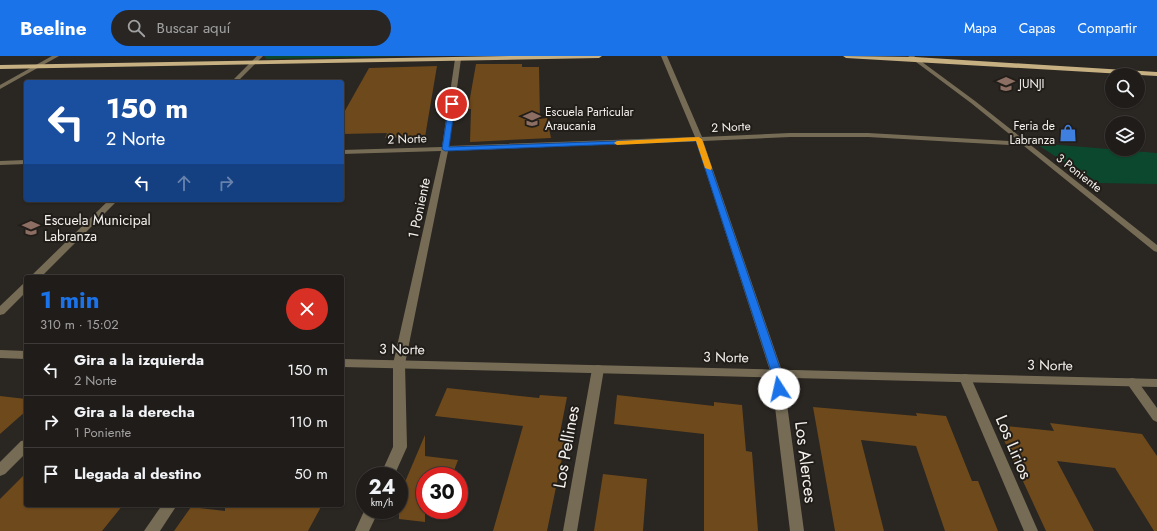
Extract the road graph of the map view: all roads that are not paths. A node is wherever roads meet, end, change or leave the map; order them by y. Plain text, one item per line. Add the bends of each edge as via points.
1 (56, 56) edge
2 (260, 56) edge
3 (599, 56) edge
4 (664, 56) edge
5 (846, 56) edge
6 (459, 57) edge
7 (913, 57) edge
8 (254, 62) junction
9 (38, 67) junction
10 (0, 68) edge
11 (1157, 74) edge
12 (236, 80) edge
13 (0, 87) edge
14 (699, 139) junction
15 (1025, 144) junction
16 (445, 149) junction
17 (344, 152) edge
18 (24, 162) edge
19 (0, 163) edge
20 (112, 202) edge
21 (1157, 249) edge
22 (37, 275) edge
23 (24, 288) edge
24 (0, 312) edge
25 (0, 354) edge
26 (24, 355) edge
27 (344, 363) edge
28 (399, 364) junction
29 (598, 369) junction
30 (777, 374) junction
31 (965, 378) junction
32 (1132, 382) junction
33 (1157, 383) edge
34 (1157, 417) edge
35 (24, 447) edge
36 (391, 467) edge
37 (0, 470) edge
38 (169, 507) edge
39 (368, 519) edge
40 (151, 531) edge
41 (362, 531) edge
42 (570, 531) edge
43 (797, 531) edge
44 (1031, 531) edge

1 - 9 street
2 - 8 street
3 - 6 main road
4 - 14 street, Los Alerces
5 - 7 main road
6 - 8 main road
6 - 16 street, 1 Poniente
7 - 11 main road
7 - 15 street, 3 Poniente
8 - 9 main road
8 - 12 street
9 - 10 main road
9 - 13 street
14 - 15 street, 2 Norte via 868,135
14 - 16 street, 2 Norte
14 - 30 street, Los Alerces
15 - 21 street, 3 Poniente
16 - 17 street, 2 Norte
16 - 28 street, 1 Poniente
18 - 19 street
20 - 22 street
23 - 24 street
25 - 26 street
27 - 28 street, 3 Norte
28 - 29 street, 3 Norte
28 - 36 street, 1 Poniente via 400,447
29 - 30 street, 3 Norte
29 - 42 street, Los Pellines
30 - 31 street, 3 Norte
30 - 43 street, Los Alerces
31 - 32 street, 3 Norte
31 - 44 street, Los Lirios
32 - 33 street, 3 Norte
32 - 34 street
35 - 37 street
38 - 40 street
39 - 41 street

